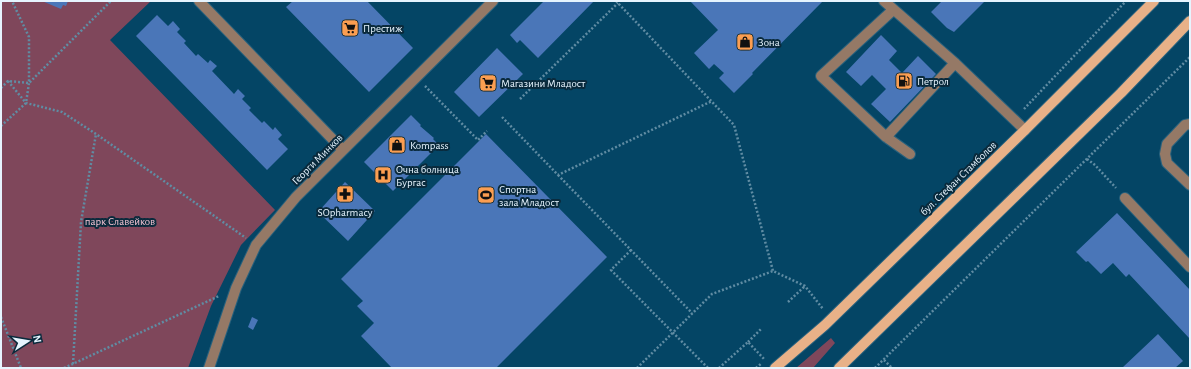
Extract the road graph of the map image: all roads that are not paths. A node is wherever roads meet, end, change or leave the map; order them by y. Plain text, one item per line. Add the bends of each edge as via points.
1 (199, 1) edge
2 (493, 1) edge
3 (884, 1) edge
4 (1154, 1) edge
5 (892, 10) junction
6 (1190, 17) edge
7 (1190, 21) edge
8 (1182, 28) junction
9 (955, 63) junction
10 (1190, 124) edge
11 (1025, 130) junction
12 (886, 137) junction
13 (343, 150) junction
14 (910, 154) dead end
15 (1190, 185) edge
16 (1124, 198) road end
17 (1190, 267) edge
18 (209, 368) edge
19 (775, 368) edge
20 (838, 368) edge

1 - 13 street
2 - 13 street, Георги Минков
3 - 5 street
4 - 11 main road, бул. Стефан Стамболов
5 - 9 street
5 - 12 street via 821,76
6 - 8 main road
7 - 8 main road
8 - 20 main road via 1121,93
9 - 11 street
9 - 12 street
10 - 15 street via 1185,125 1167,144 1165,154 1167,163
11 - 19 main road, бул. Стефан Стамболов via 825,325
12 - 14 street
13 - 18 street, Георги Минков via 296,197 256,245 236,288
16 - 17 street

